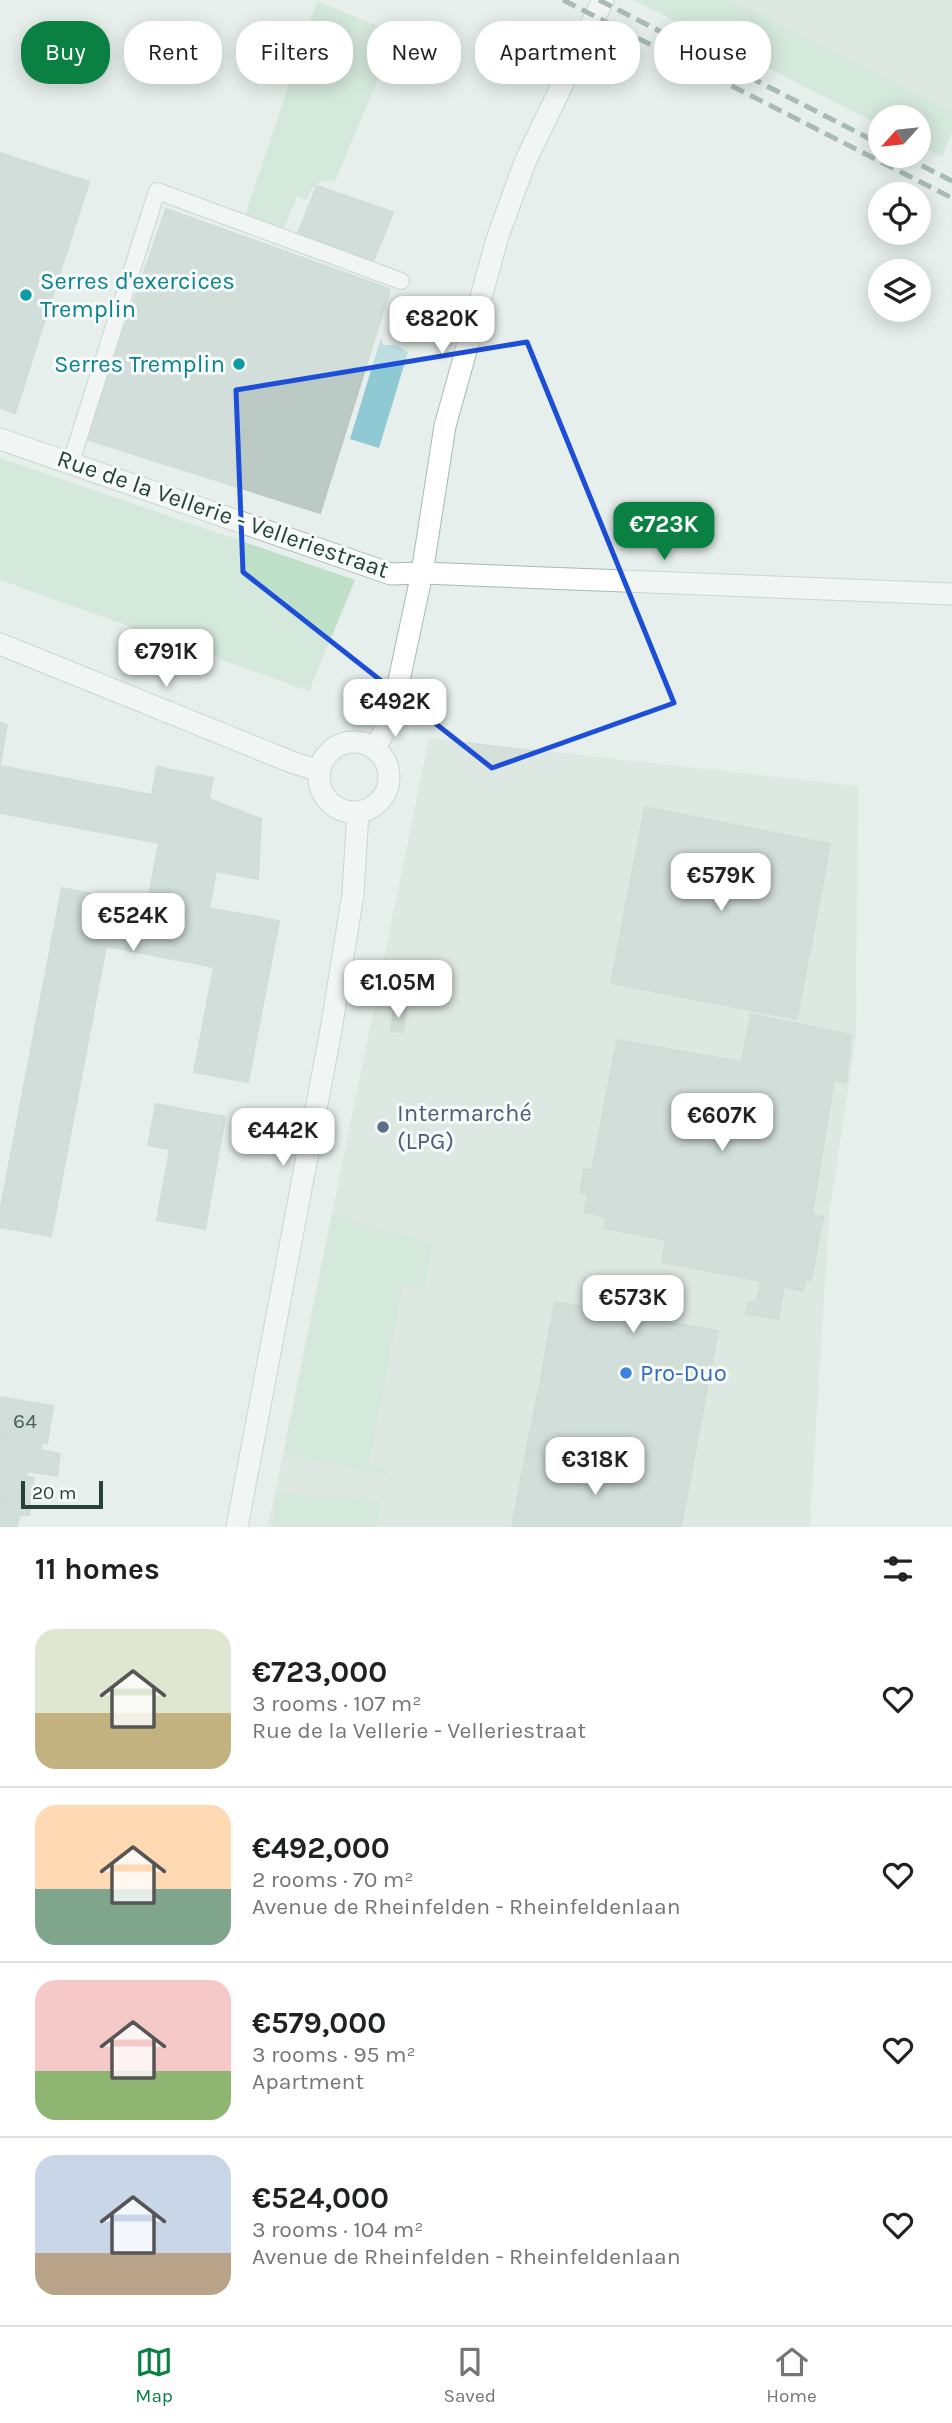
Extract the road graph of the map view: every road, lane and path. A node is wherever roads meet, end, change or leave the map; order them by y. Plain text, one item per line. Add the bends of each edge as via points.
1 (603, 0) edge
2 (401, 281) dead end
3 (0, 439) edge
4 (71, 462) junction
5 (422, 573) junction
6 (952, 594) edge
7 (0, 644) edge
8 (374, 749) junction
9 (320, 771) junction
10 (358, 812) junction
11 (237, 1527) edge

1 - 5 main road via 525,162 498,236 445,426
2 - 4 lane via 158,191
3 - 4 main road, Rue de la Vellerie - Velleriestraat
4 - 5 main road, Rue de la Vellerie - Velleriestraat via 391,574
5 - 6 main road, Rue de la Vellerie - Velleriestraat
5 - 8 main road via 391,718
7 - 9 main road
8 - 9 main road via 353,742 341,745 331,751
8 - 10 main road via 387,765 388,786 377,804
9 - 10 main road via 328,801 347,812
10 - 11 main road via 353,894 331,1030

